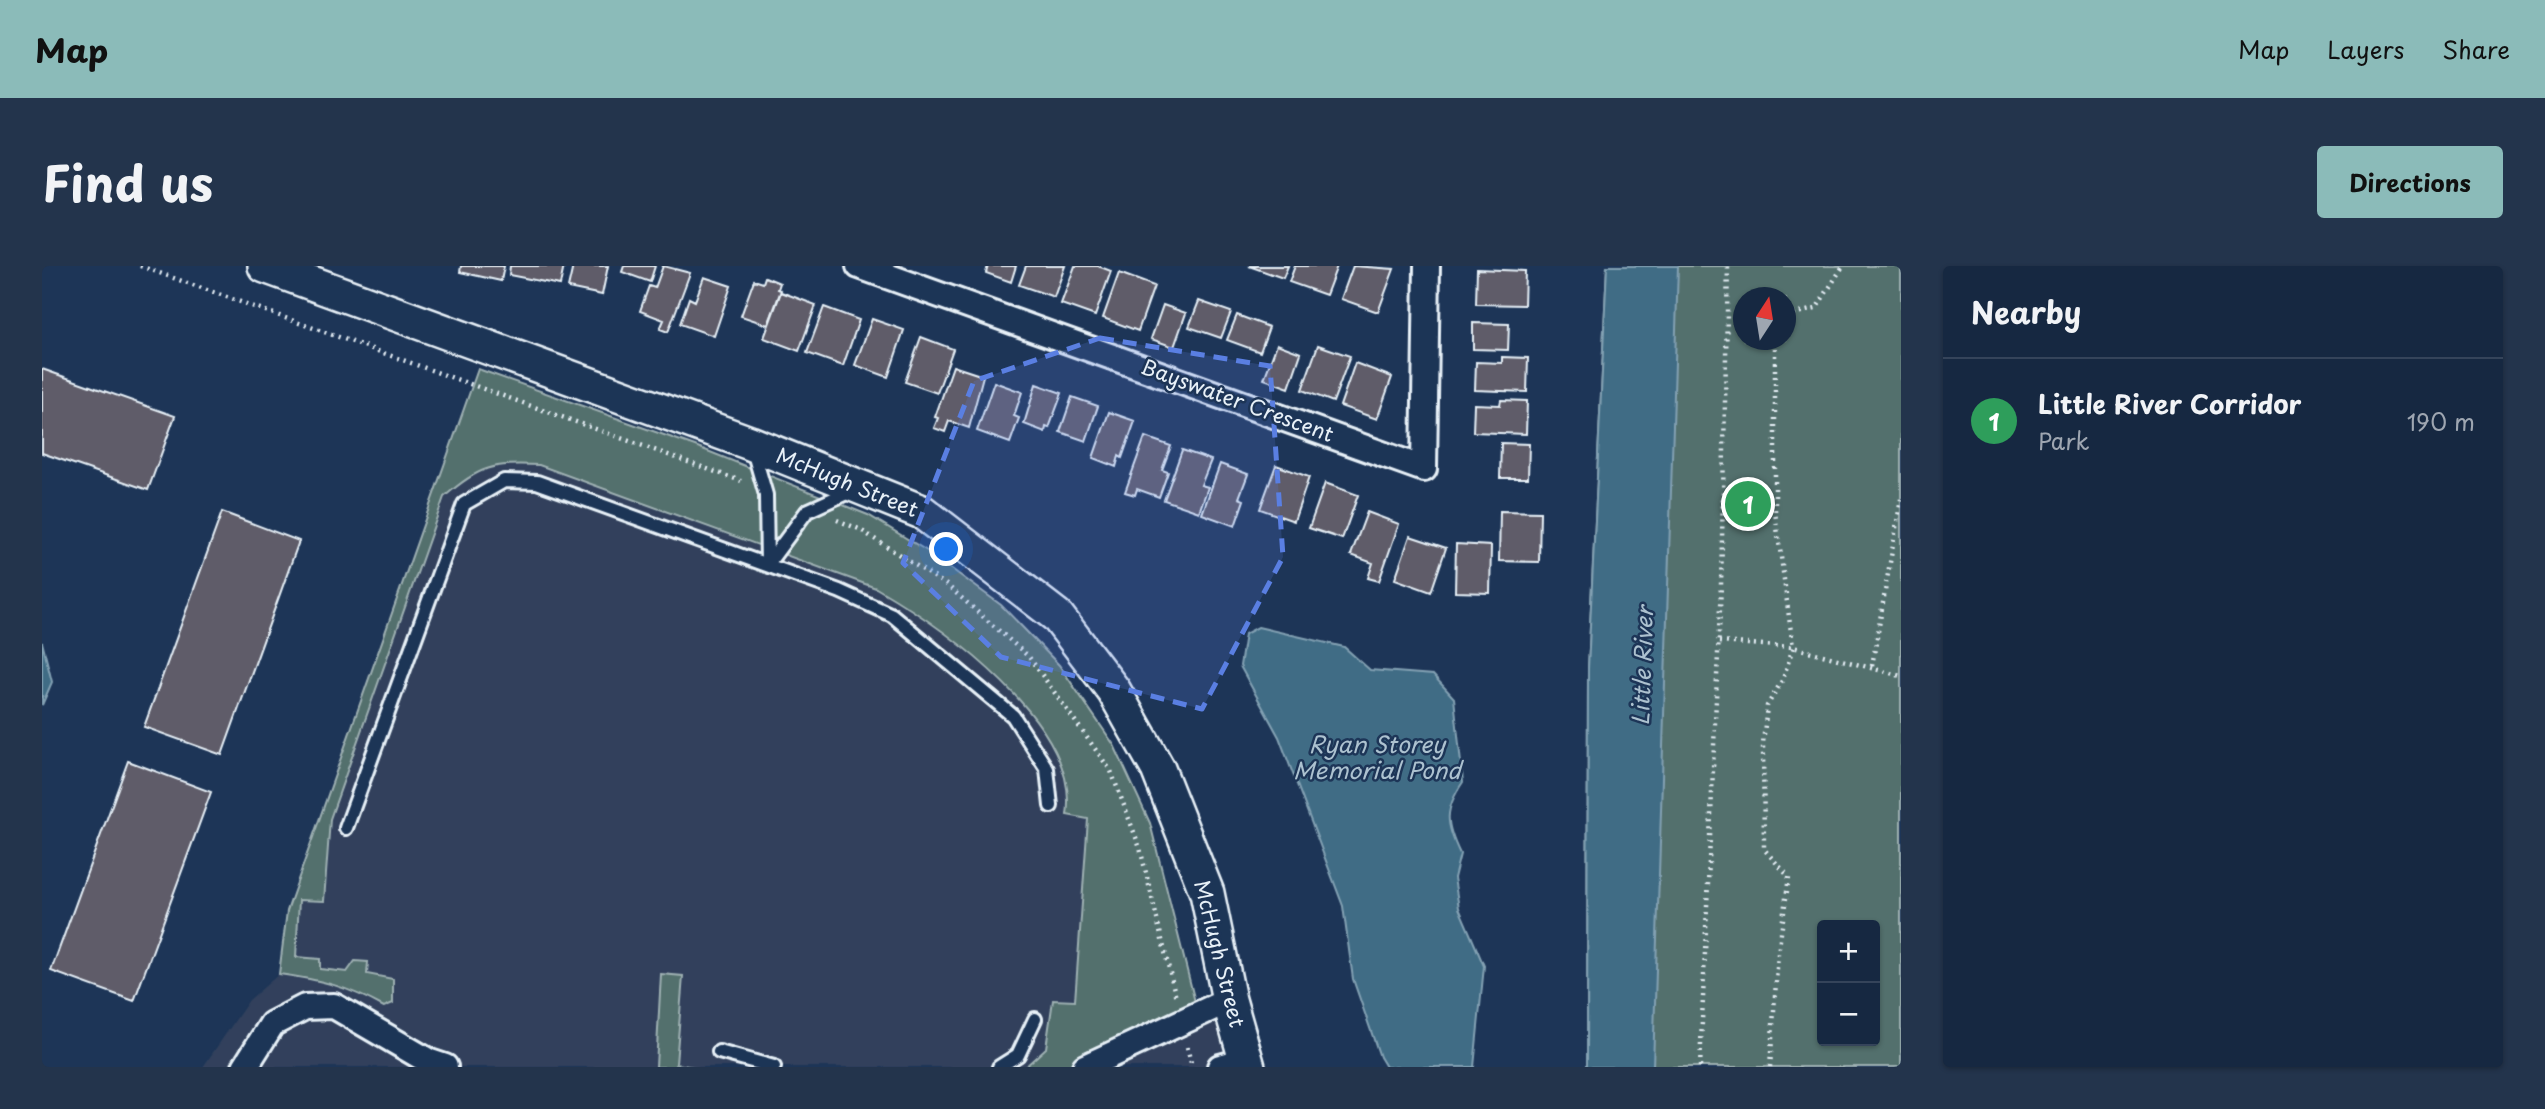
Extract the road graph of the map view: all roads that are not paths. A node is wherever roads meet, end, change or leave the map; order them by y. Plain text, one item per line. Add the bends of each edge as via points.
1 (265, 266) edge
2 (859, 266) edge
3 (1427, 266) edge
4 (750, 443) junction
5 (860, 487) junction
6 (768, 565) junction
7 (1051, 806) dead end
8 (346, 828) dead end
9 (1229, 1000) junction
10 (1035, 1019) dead end
11 (719, 1052) dead end
12 (1238, 1065) edge
13 (245, 1067) edge
14 (445, 1067) edge
15 (774, 1067) edge
16 (999, 1067) edge
17 (1084, 1067) edge

1 - 4 main road, McHugh Street
2 - 3 street, Bayswater Crescent via 1424,469
4 - 5 main road, McHugh Street
4 - 6 lane via 766,495
5 - 6 lane via 807,511
5 - 9 main road, McHugh Street via 922,512 1057,616 1114,691 1158,769 1207,893
6 - 7 lane via 892,615 1013,716 1047,769
6 - 8 lane via 537,482 503,481 464,504
9 - 12 main road, McHugh Street
9 - 17 street
10 - 16 lane via 1018,1055
11 - 15 lane
13 - 14 street via 272,1024 304,1007 334,1006

